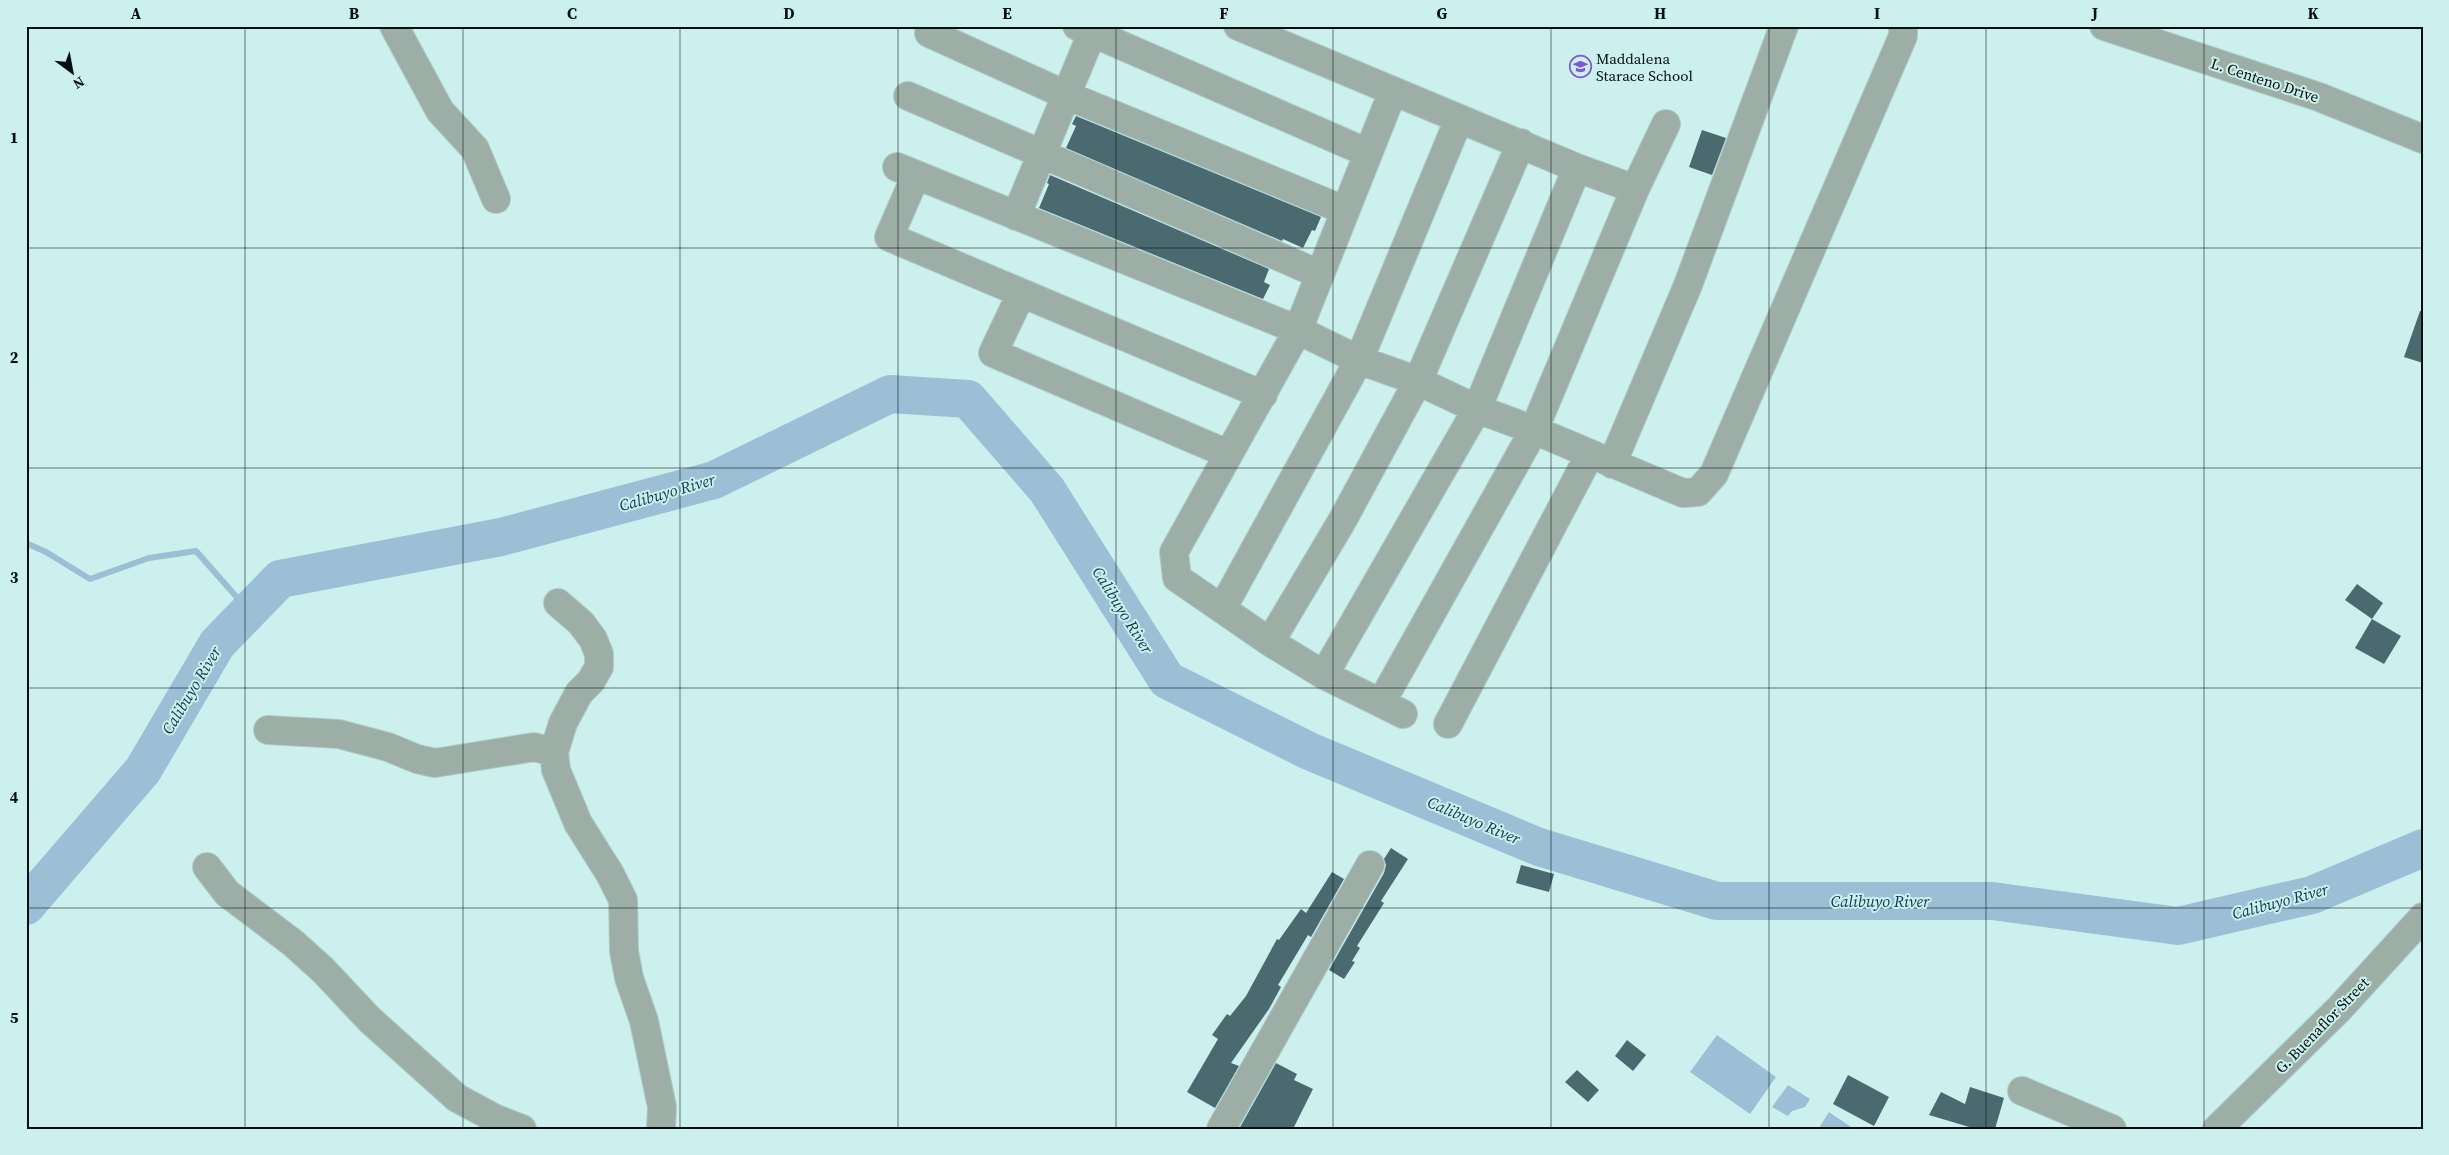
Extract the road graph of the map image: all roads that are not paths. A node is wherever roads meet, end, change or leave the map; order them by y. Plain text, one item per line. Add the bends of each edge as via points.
1 (394, 26) edge
2 (1238, 26) edge
3 (1784, 26) edge
4 (2104, 26) edge
5 (1088, 28) edge
6 (1908, 30) edge
7 (929, 33) dead end
8 (1393, 91) junction
9 (1066, 95) junction
10 (908, 96) dead end
11 (1459, 120) junction
12 (1666, 124) dead end
13 (2423, 139) edge
14 (1521, 144) junction
15 (1042, 153) junction
16 (1368, 153) junction
17 (1576, 168) junction
18 (1635, 189) junction
19 (496, 199) dead end
20 (1344, 210) junction
21 (1016, 216) junction
22 (1319, 274) junction
23 (1021, 294) junction
24 (1298, 330) junction
25 (1359, 360) junction
26 (1418, 381) junction
27 (1263, 395) junction
28 (1477, 409) junction
29 (1534, 430) junction
30 (1228, 454) junction
31 (1601, 459) junction
32 (558, 603) dead end
33 (1222, 609) junction
34 (1270, 642) junction
35 (1324, 675) junction
36 (1448, 724) dead end
37 (268, 730) dead end
38 (554, 752) junction
39 (1370, 865) dead end
40 (207, 866) dead end
41 (2423, 917) edge
42 (2022, 1091) dead end
43 (522, 1129) edge
44 (661, 1129) edge
45 (1221, 1129) edge
46 (2112, 1129) edge
47 (2216, 1129) edge

1 - 19 street via 440,110 475,149
2 - 8 street
3 - 31 street via 1688,285
4 - 13 street, L. Centeno Drive via 2319,97
5 - 9 street
5 - 16 street
6 - 31 street via 1714,474 1698,492 1682,493
7 - 9 street
8 - 11 street
8 - 16 street
9 - 15 street
9 - 20 street
10 - 15 street
11 - 14 street
11 - 25 street
12 - 18 street
14 - 17 street
14 - 26 street
15 - 21 street
15 - 22 street
16 - 20 street
17 - 18 street
17 - 28 street
18 - 29 street
20 - 22 street
21 - 23 street via 907,171 889,237
21 - 24 street
22 - 24 street
23 - 27 street
23 - 30 street via 993,352
24 - 25 street
24 - 27 street
25 - 26 street
25 - 33 street
26 - 28 street
26 - 34 street
27 - 30 street
28 - 29 street
28 - 35 street
29 - 31 street
29 - 35 street via 1392,708
30 - 33 street via 1174,552 1177,578
31 - 36 street
32 - 38 street via 581,623 599,654 592,681 579,692
33 - 34 street
34 - 35 street
37 - 38 street via 339,734 388,746 434,763 534,747
38 - 44 street via 556,770 578,823 623,900 624,951 629,978 644,1021 662,1107
39 - 45 street
40 - 43 street via 227,893 293,943 369,1019 456,1098
41 - 47 street, G. Buenaflor Street via 2339,1009
42 - 46 street

